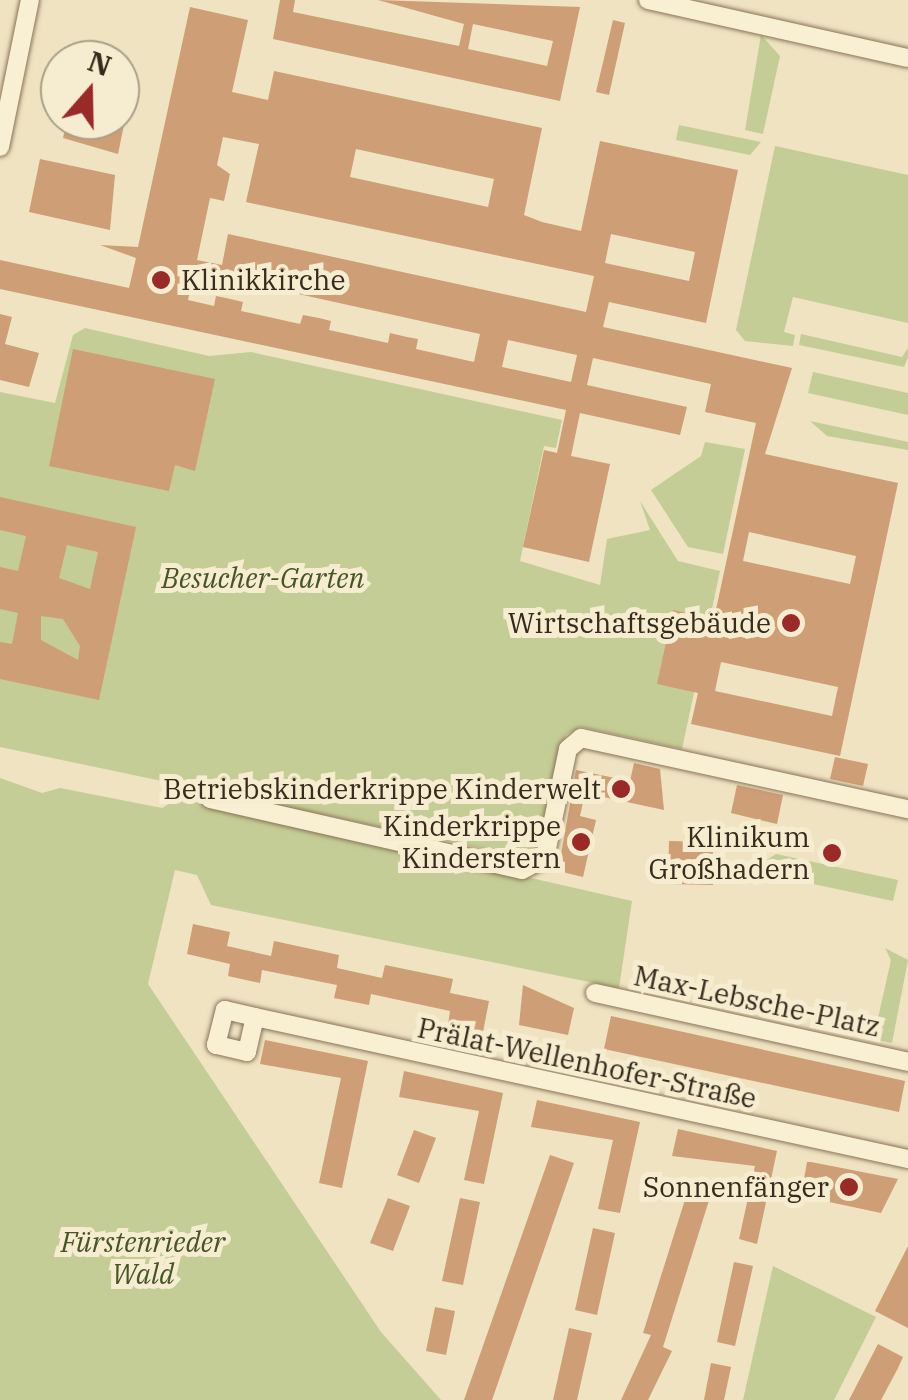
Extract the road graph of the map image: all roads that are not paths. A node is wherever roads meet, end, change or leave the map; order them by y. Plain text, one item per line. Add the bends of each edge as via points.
1 (30, 0) edge
2 (648, 0) edge
3 (908, 58) edge
4 (0, 147) edge
5 (210, 799) dead end
6 (908, 809) edge
7 (595, 993) dead end
8 (255, 1017) dead end
9 (908, 1062) edge
10 (908, 1159) edge

1 - 4 street
2 - 3 street
5 - 6 street via 522,870 544,858 568,748 581,738
7 - 9 street, Max-Lebsche-Platz
8 - 10 street, Prälat-Wellenhofer-Straße

